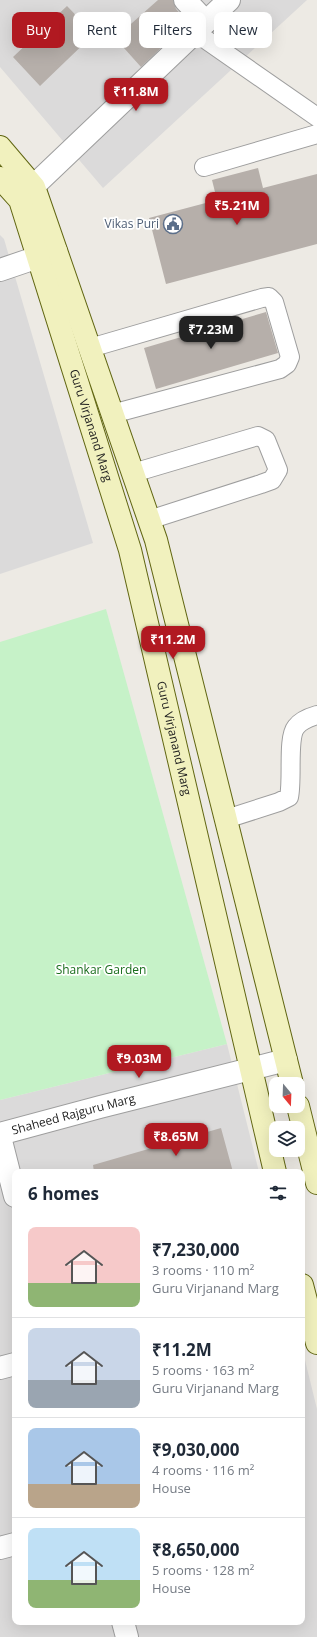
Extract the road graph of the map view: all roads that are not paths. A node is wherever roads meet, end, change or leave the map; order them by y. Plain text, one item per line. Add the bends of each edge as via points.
1 (185, 0) edge
2 (229, 0) edge
3 (192, 12) edge
4 (206, 22) edge
5 (206, 31) edge
6 (179, 48) edge
7 (317, 117) edge
8 (317, 134) edge
9 (0, 147) edge
10 (204, 167) dead end
11 (0, 178) edge
12 (27, 193) junction
13 (47, 254) junction
14 (0, 270) edge
15 (90, 348) junction
16 (112, 414) junction
17 (133, 473) junction
18 (150, 520) junction
19 (317, 715) edge
20 (226, 820) junction
21 (286, 1060) junction
22 (251, 1068) junction
23 (290, 1077) edge
24 (300, 1113) edge
25 (0, 1136) edge
26 (274, 1169) edge
27 (317, 1183) edge
28 (12, 1184) edge
29 (305, 1297) edge
30 (317, 1343) edge
31 (12, 1365) edge
32 (0, 1368) edge
33 (12, 1545) edge
34 (0, 1548) edge
35 (124, 1625) edge
36 (127, 1637) edge

1 - 3 street
2 - 4 street
5 - 7 lane
6 - 12 street
8 - 10 lane
9 - 12 street, Guru Virjanand Marg
11 - 12 street, Guru Virjanand Marg
12 - 13 street, Guru Virjanand Marg
13 - 14 street
13 - 15 street, Guru Virjanand Marg
13 - 22 street, Guru Virjanand Marg via 130,550
15 - 16 street, Guru Virjanand Marg
15 - 16 lane via 262,298 269,297 274,302 290,357 287,364 280,369
16 - 17 street, Guru Virjanand Marg
17 - 18 street, Guru Virjanand Marg
17 - 18 lane via 258,436 266,440 278,470 272,480
18 - 20 street, Guru Virjanand Marg
19 - 20 lane via 309,717 296,727 291,738 292,786 289,797
20 - 21 street, Guru Virjanand Marg
21 - 22 street, Shaheed Rajguru Marg
21 - 23 street, Guru Virjanand Marg
22 - 25 street, Shaheed Rajguru Marg
22 - 26 street, Guru Virjanand Marg
24 - 27 street
25 - 28 street
29 - 30 street
31 - 32 street
33 - 34 street
35 - 36 street

